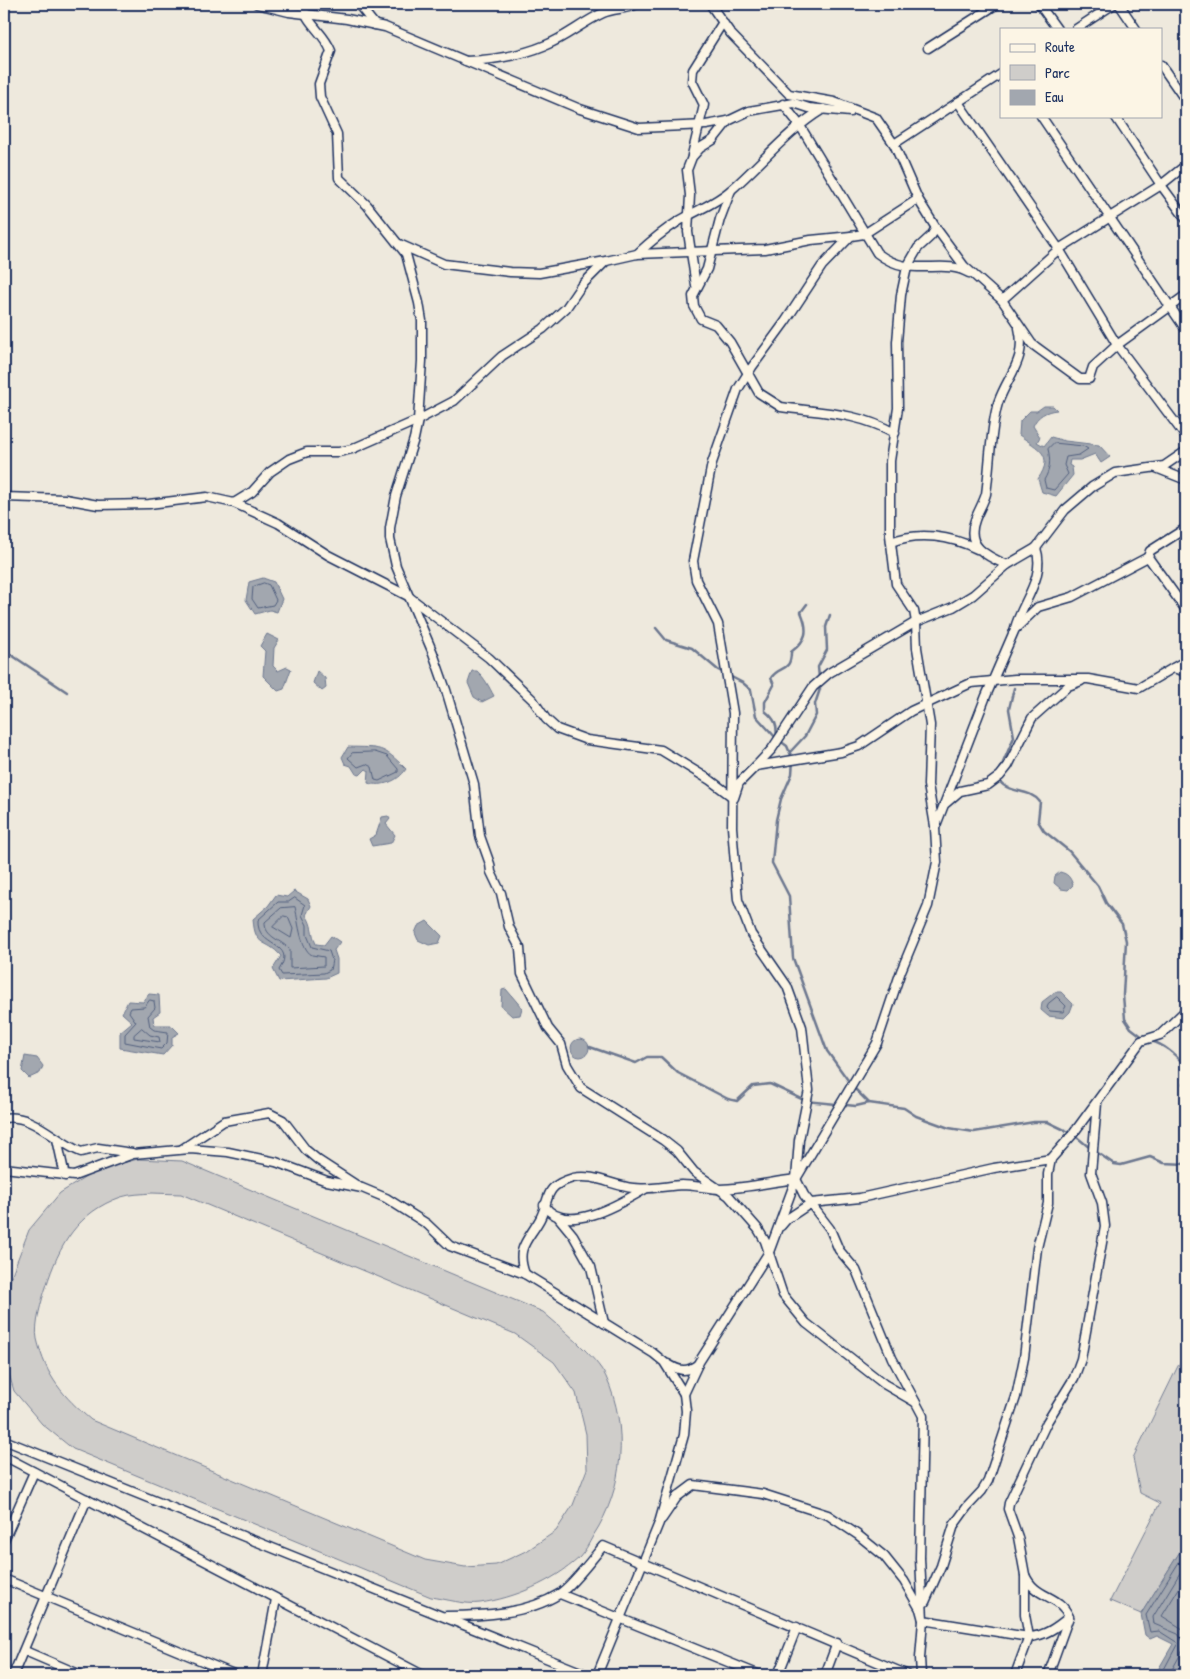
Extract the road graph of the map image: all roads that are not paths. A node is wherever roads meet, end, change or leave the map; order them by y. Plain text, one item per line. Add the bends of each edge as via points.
1 (257, 4) edge
2 (302, 4) edge
3 (358, 4) edge
4 (637, 4) edge
5 (710, 4) edge
6 (997, 4) edge
7 (1039, 4) edge
8 (1114, 4) edge
9 (1119, 4) edge
10 (304, 14) junction
11 (723, 22) junction
12 (375, 25) junction
13 (1056, 28) edge
14 (1078, 28) edge
15 (1135, 28) edge
16 (928, 48) dead end
17 (462, 61) junction
18 (1162, 66) edge
19 (1000, 75) edge
20 (1186, 101) edge
21 (958, 102) junction
22 (783, 104) junction
23 (824, 109) junction
24 (876, 118) junction
25 (1042, 118) edge
26 (1116, 118) edge
27 (728, 121) junction
28 (799, 124) junction
29 (698, 126) junction
30 (894, 144) junction
31 (692, 157) junction
32 (1186, 166) edge
33 (1160, 185) junction
34 (731, 190) junction
35 (918, 199) junction
36 (688, 216) junction
37 (1109, 216) junction
38 (1186, 218) edge
39 (936, 228) junction
40 (864, 234) junction
41 (850, 236) junction
42 (398, 244) junction
43 (1059, 249) junction
44 (692, 252) junction
45 (713, 252) junction
46 (636, 254) junction
47 (606, 261) junction
48 (907, 267) junction
49 (977, 278) junction
50 (696, 288) junction
51 (1186, 295) edge
52 (1002, 300) junction
53 (1170, 306) junction
54 (1018, 324) junction
55 (1186, 330) edge
56 (1117, 345) junction
57 (747, 374) junction
58 (418, 420) junction
59 (895, 433) junction
60 (1186, 438) edge
61 (1186, 451) edge
62 (1156, 468) junction
63 (1186, 480) edge
64 (4, 497) edge
65 (234, 503) junction
66 (1186, 528) edge
67 (891, 542) junction
68 (1036, 548) junction
69 (978, 550) junction
70 (1148, 557) junction
71 (1007, 565) junction
72 (408, 596) junction
73 (1186, 610) edge
74 (916, 622) junction
75 (1015, 630) junction
76 (1186, 663) edge
77 (1173, 668) junction
78 (1186, 672) edge
79 (1088, 679) junction
80 (993, 680) junction
81 (927, 702) junction
82 (756, 766) junction
83 (734, 798) junction
84 (945, 804) junction
85 (935, 828) junction
86 (1186, 1010) edge
87 (1097, 1100) junction
88 (4, 1118) edge
89 (57, 1139) junction
90 (181, 1150) junction
91 (133, 1154) junction
92 (1051, 1159) junction
93 (4, 1168) edge
94 (65, 1176) junction
95 (796, 1178) junction
96 (362, 1188) junction
97 (645, 1189) junction
98 (721, 1189) junction
99 (811, 1203) junction
100 (544, 1205) junction
101 (559, 1218) junction
102 (777, 1231) junction
103 (769, 1252) junction
104 (525, 1274) junction
105 (604, 1323) junction
106 (664, 1362) junction
107 (700, 1362) junction
108 (684, 1394) junction
109 (919, 1405) junction
110 (4, 1440) edge
111 (4, 1456) edge
112 (34, 1472) junction
113 (87, 1499) junction
114 (659, 1523) junction
115 (4, 1540) edge
116 (643, 1563) junction
117 (1025, 1575) junction
118 (4, 1579) edge
119 (560, 1594) junction
120 (45, 1596) junction
121 (276, 1599) junction
122 (924, 1606) junction
123 (440, 1616) junction
124 (1069, 1617) junction
125 (620, 1618) junction
126 (923, 1620) junction
127 (797, 1627) junction
128 (1029, 1638) junction
129 (837, 1644) junction
130 (25, 1651) junction
131 (13, 1675) edge
132 (81, 1675) edge
133 (236, 1675) edge
134 (262, 1675) edge
135 (423, 1675) edge
136 (588, 1675) edge
137 (597, 1675) edge
138 (760, 1675) edge
139 (778, 1675) edge
140 (825, 1675) edge
141 (908, 1675) edge
142 (921, 1675) edge
143 (1015, 1675) edge
144 (1048, 1675) edge

1 - 10 street
2 - 10 street
3 - 12 street
4 - 17 street via 607,11 546,45 494,60
5 - 11 street
6 - 16 street
7 - 13 street
8 - 14 street
9 - 15 street
10 - 12 street
10 - 42 street via 321,31 331,51 319,84 320,96 337,134 338,178 367,204
11 - 24 street via 788,94 834,102
11 - 29 street via 693,70 692,81 704,104
12 - 17 street via 406,34
17 - 29 street via 626,125 639,128
18 - 20 street
19 - 21 street
21 - 30 street
21 - 43 street
22 - 23 street
22 - 27 street via 749,111
22 - 28 street
23 - 24 street
23 - 28 street
24 - 30 street
25 - 37 street
26 - 33 street
27 - 29 street
27 - 31 street via 713,140
28 - 34 street
28 - 40 street
29 - 31 street
30 - 35 street
31 - 36 street via 687,170
32 - 33 street
33 - 37 street
33 - 38 street
34 - 36 street
34 - 45 street via 720,218
35 - 39 street
35 - 40 street
36 - 44 street
36 - 46 street
37 - 43 street
37 - 53 street
39 - 48 street via 918,248
39 - 49 street
40 - 41 street
40 - 48 street via 876,253 891,263
41 - 45 street via 765,249
41 - 57 street via 822,266
42 - 47 street via 444,264 510,272 538,274
42 - 58 street via 409,261 422,321
43 - 52 street
43 - 56 street
44 - 45 street
44 - 46 street
44 - 50 street
45 - 50 street
46 - 47 street
47 - 58 street via 581,286 566,308 543,329 502,356 454,400
48 - 49 street via 965,271
48 - 59 street via 898,313 899,381
49 - 52 street
50 - 57 street via 694,306 702,319 716,325 730,342
51 - 53 street
52 - 54 street
53 - 55 street
53 - 56 street
54 - 56 street via 1032,344 1080,379 1089,379 1093,367
54 - 69 street via 1021,356 998,404 986,494 972,534
56 - 60 street
57 - 59 street via 759,393 781,406 854,416 873,421
57 - 83 street via 712,463 693,562 696,580 718,624 734,713
58 - 65 street via 352,449 307,452 289,459 270,472 252,492
58 - 72 street via 390,528 396,566
59 - 67 street via 890,462
61 - 62 street
62 - 63 street
62 - 68 street via 1115,473 1092,487 1065,510
64 - 65 street via 65,499 98,505 149,504 207,496
65 - 72 street via 278,523 328,555
66 - 70 street via 1150,551
67 - 69 street via 912,537 946,537
67 - 74 street via 896,584 914,611
68 - 71 street
68 - 75 street via 1040,558 1038,571
69 - 71 street
70 - 73 street
70 - 75 street via 1072,597 1038,608
71 - 74 street via 973,595
72 - 83 street via 489,658 533,700 557,729 588,740 661,750
72 - 98 street via 446,690 474,784 480,836 501,893 508,927 520,948 522,974 548,1028 561,1044 572,1076 595,1099 663,1140 694,1172
74 - 81 street via 917,648
74 - 82 street via 828,673 813,687 772,750
75 - 80 street
76 - 77 street
77 - 78 street
77 - 79 street via 1139,688
79 - 80 street
79 - 84 street via 1068,686 1032,718 1000,776 988,785 960,791
80 - 81 street via 971,683
80 - 84 street
81 - 82 street via 858,746 841,752
81 - 85 street via 930,725 928,785
82 - 83 street via 739,783
83 - 95 street via 732,827 738,900 751,934 787,986 802,1027 809,1090 798,1140
84 - 85 street
85 - 95 street via 937,862 928,906 877,1043
86 - 87 street via 1160,1035 1141,1041
87 - 92 street
87 - 117 street via 1091,1173 1102,1203 1103,1248 1081,1359 1009,1503
88 - 89 street via 31,1122
89 - 91 street via 80,1152 98,1148
89 - 94 street
90 - 91 street
90 - 96 street via 247,1156 300,1169 327,1181
90 - 96 street via 224,1122 269,1113 283,1120 318,1160
91 - 94 street via 74,1176
92 - 99 street via 994,1168 860,1198
92 - 122 street via 1048,1203 1037,1248 1016,1397 988,1481 954,1525
93 - 94 street
95 - 98 street
95 - 99 street
95 - 102 street
96 - 104 street via 399,1206 450,1246
97 - 98 street via 683,1185
97 - 100 street via 588,1177 574,1178 550,1190
97 - 101 street via 601,1211
98 - 103 street via 758,1229
99 - 102 street via 787,1219
99 - 109 street via 830,1229 839,1250 856,1270 892,1358
100 - 101 street
100 - 104 street via 540,1219 521,1252
101 - 105 street via 591,1267
102 - 103 street
103 - 107 street
103 - 109 street via 783,1295 806,1323 884,1384
104 - 105 street
105 - 106 street
106 - 107 street via 678,1370 686,1370
106 - 108 street
107 - 108 street
108 - 114 street via 684,1435
109 - 122 street via 923,1416 920,1558
110 - 123 street
111 - 112 street
112 - 113 street
112 - 115 street
113 - 120 street
113 - 121 street
114 - 116 street
114 - 126 street via 678,1496 693,1485 763,1494 828,1515 884,1556 904,1581
116 - 119 street via 603,1546
116 - 125 street
116 - 127 street
117 - 124 street via 1034,1590 1064,1606
117 - 128 street via 1025,1616
118 - 120 street
119 - 123 street via 509,1612
119 - 125 street
120 - 130 street
120 - 133 street
121 - 134 street
121 - 135 street
122 - 126 street
123 - 136 street
124 - 128 street via 1055,1628
124 - 144 street
125 - 137 street
125 - 138 street
126 - 128 street
126 - 142 street
127 - 129 street
127 - 139 street
128 - 143 street
129 - 140 street
129 - 141 street
130 - 131 street
130 - 132 street

